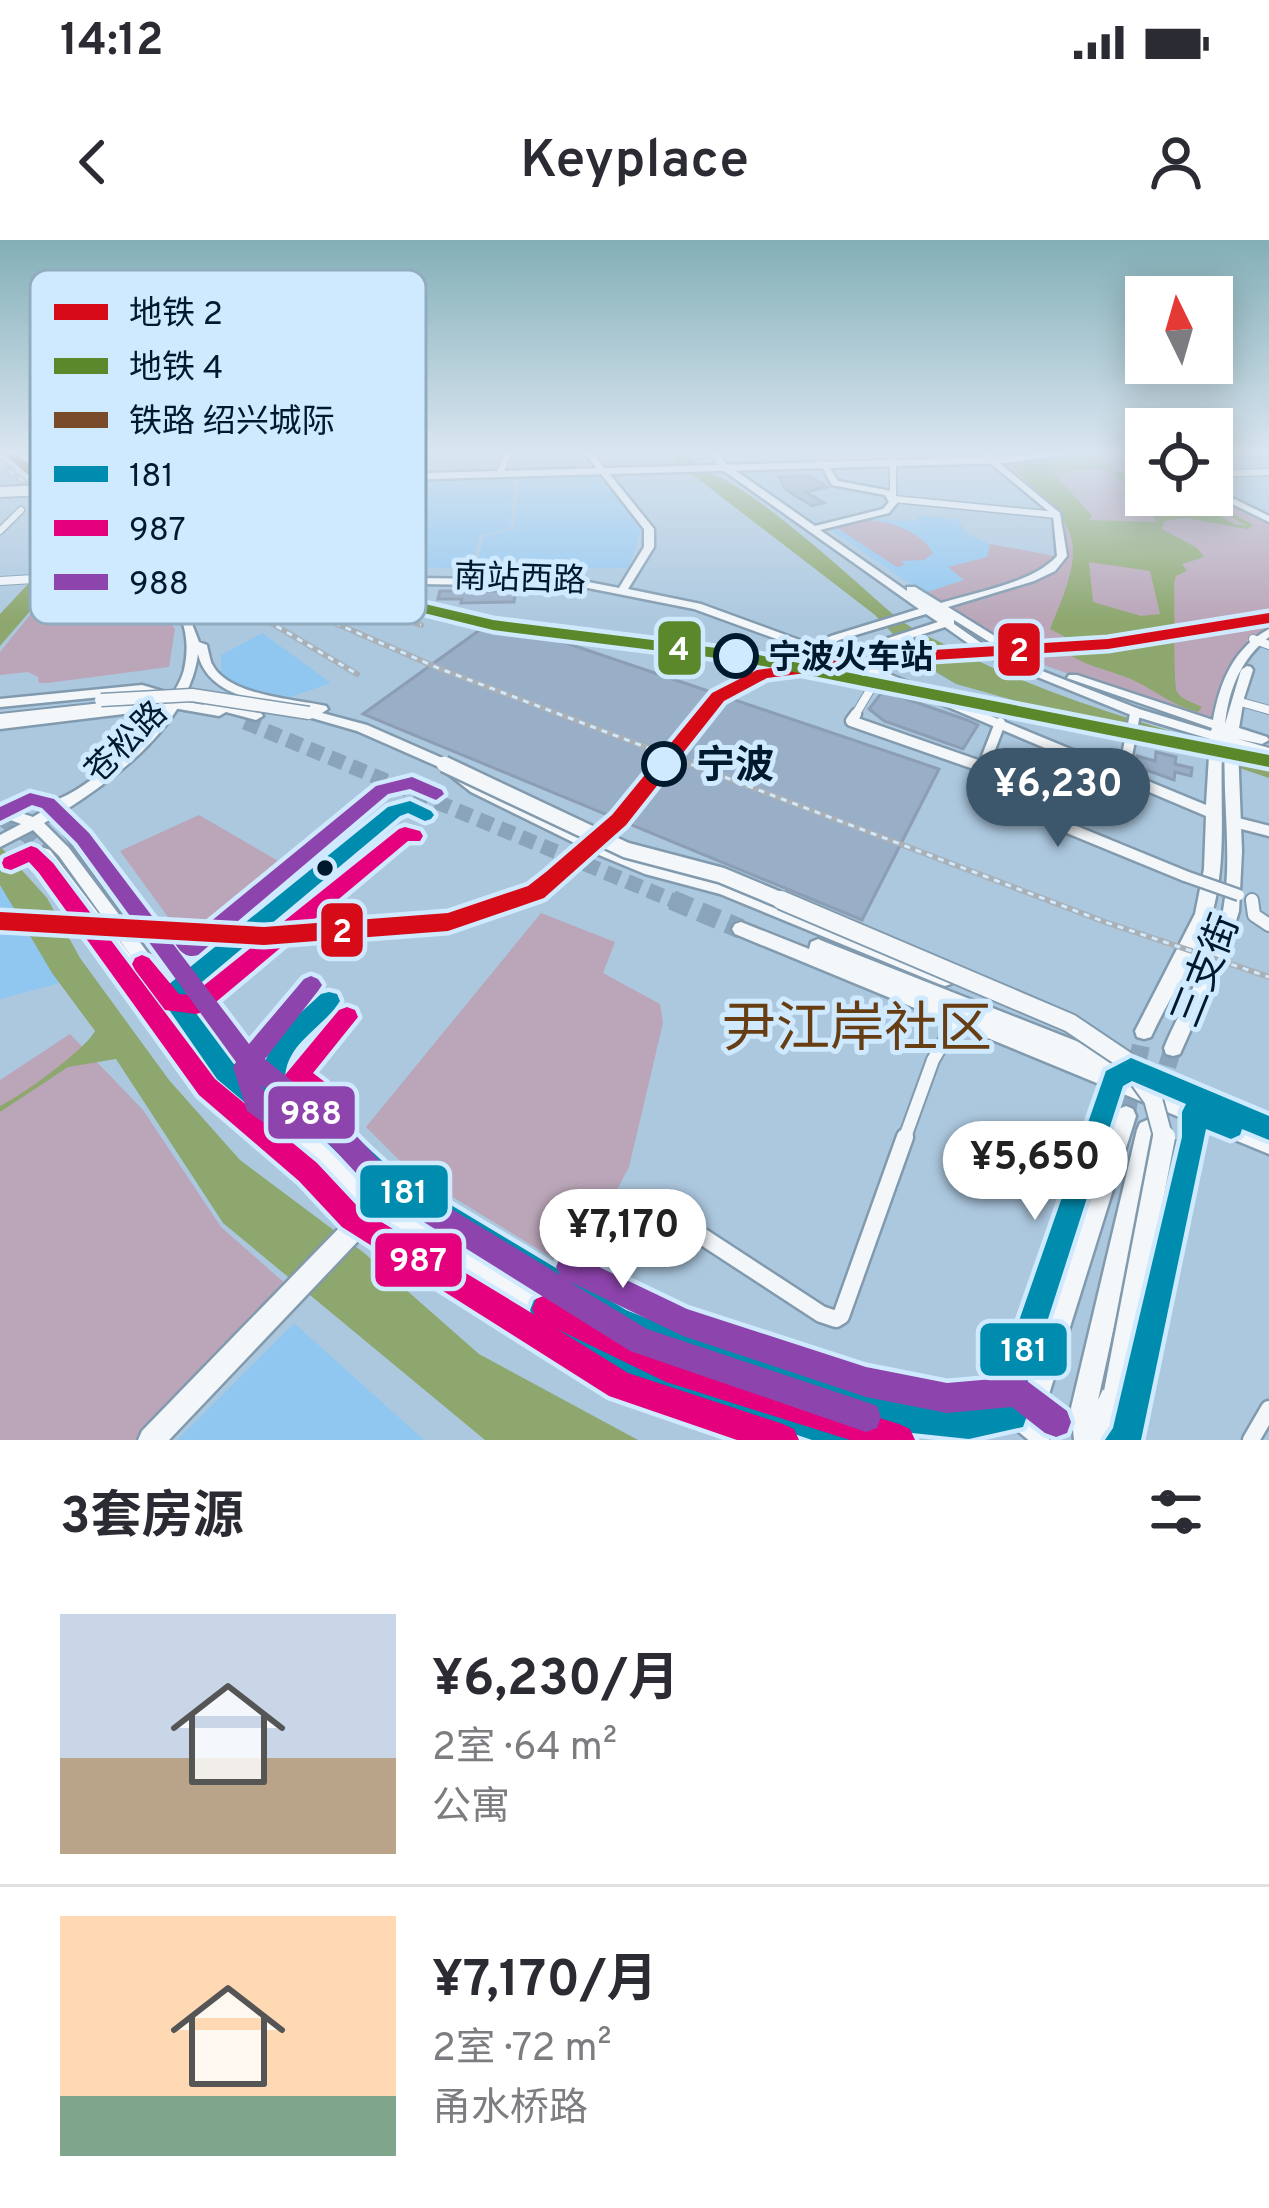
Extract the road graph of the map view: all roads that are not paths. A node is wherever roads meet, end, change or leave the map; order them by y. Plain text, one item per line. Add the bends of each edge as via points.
1 (636, 508) edge
2 (788, 508) edge
3 (791, 508) edge
4 (881, 508) edge
5 (888, 508) edge
6 (989, 508) edge
7 (1049, 508) edge
8 (21, 510) dead end
9 (1057, 515) junction
10 (817, 526) junction
11 (0, 531) edge
12 (30, 579) edge
13 (0, 581) edge
14 (426, 581) edge
15 (630, 587) junction
16 (933, 610) junction
17 (951, 622) junction
18 (189, 624) edge
19 (197, 624) edge
20 (1265, 640) edge
21 (817, 647) junction
22 (842, 657) junction
23 (879, 675) junction
24 (101, 700) joint
25 (1237, 701) junction
26 (170, 702) junction
27 (1269, 710) edge
28 (0, 713) edge
29 (1134, 714) junction
30 (250, 719) tunnel mouth
31 (1000, 723) junction
32 (362, 728) junction
33 (1215, 741) junction
34 (1269, 741) edge
35 (1233, 746) junction
36 (1269, 752) edge
37 (444, 764) junction
38 (1125, 766) junction
39 (983, 767) junction
40 (1214, 809) junction
41 (0, 811) edge
42 (41, 815) junction
43 (1234, 822) junction
44 (1269, 831) edge
45 (2, 838) edge
46 (44, 854) tunnel mouth
47 (1246, 897) junction
48 (1269, 905) edge
49 (1269, 925) edge
50 (187, 1015) junction
51 (959, 1016) junction
52 (1144, 1031) tunnel mouth
53 (1173, 1048) tunnel mouth
54 (1122, 1074) junction
55 (1195, 1104) junction
56 (1269, 1128) edge
57 (1269, 1143) edge
58 (365, 1199) junction
59 (584, 1305) junction
60 (1269, 1409) edge
61 (1012, 1417) junction
62 (152, 1440) edge
63 (858, 1440) edge
64 (1041, 1440) edge
65 (1091, 1440) edge
66 (1121, 1440) edge
67 (1251, 1440) edge

1 - 15 main road via 651,539
2 - 16 main road
3 - 10 main road
4 - 10 main road
5 - 10 main road
6 - 9 street
7 - 9 main road
8 - 11 street
9 - 16 main road via 1062,556 1051,569
10 - 16 main road
12 - 13 street
14 - 15 main road, 南站西路
15 - 21 main road, 南站西路
16 - 17 main road
16 - 21 main road
17 - 22 main road
17 - 29 main road via 1029,673
17 - 33 main road
18 - 26 main road, 苍松路 via 195,655
19 - 32 main road, bridge via 202,661 214,678
20 - 25 main road, 三支街
20 - 33 main road, 三支街 via 1225,692
21 - 22 main road, 南站西路
22 - 23 main road
22 - 38 main road
23 - 31 main road
23 - 39 street via 850,721
24 - 28 highway
24 - 32 main road, bridge via 228,697
25 - 27 street
25 - 35 main road, 三支街
26 - 28 highway
26 - 30 main road
26 - 42 main road, 苍松路 via 118,764
29 - 33 main road
29 - 38 street
31 - 39 street
31 - 40 main road
32 - 37 main road
33 - 35 main road
33 - 40 main road, 三支街
34 - 35 main road
35 - 36 main road
35 - 43 main road, 三支街
37 - 54 main road, bridge via 476,789 604,851 724,889 1088,1041
37 - 65 main road, bridge via 626,850 721,875 1070,1023 1116,1051 1153,1099 1165,1150 1115,1392
38 - 40 main road
39 - 47 street, bridge via 988,780 1068,829
40 - 52 main road, 三支街 via 1208,904
41 - 42 main road
42 - 45 main road, 苍松路
42 - 50 main road via 127,943
42 - 59 main road via 274,1088 382,1178
43 - 44 street
43 - 53 main road, 三支街 via 1231,916
46 - 50 highway via 152,1001 164,1014
47 - 48 street
47 - 49 street
50 - 58 main road via 225,1071
51 - 54 main road
51 - 54 main road via 743,923
51 - 59 street via 933,1060 842,1316 821,1314 656,1215 621,1228
54 - 55 main road
54 - 61 main road via 1012,1384
55 - 56 main road
55 - 57 main road
55 - 66 main road via 1194,1138
58 - 62 main road via 351,1232
58 - 63 main road via 630,1364
59 - 61 main road via 704,1356 912,1418 969,1424
60 - 67 street
61 - 64 street
61 - 65 main road via 1036,1398 1137,1123 1084,1408

